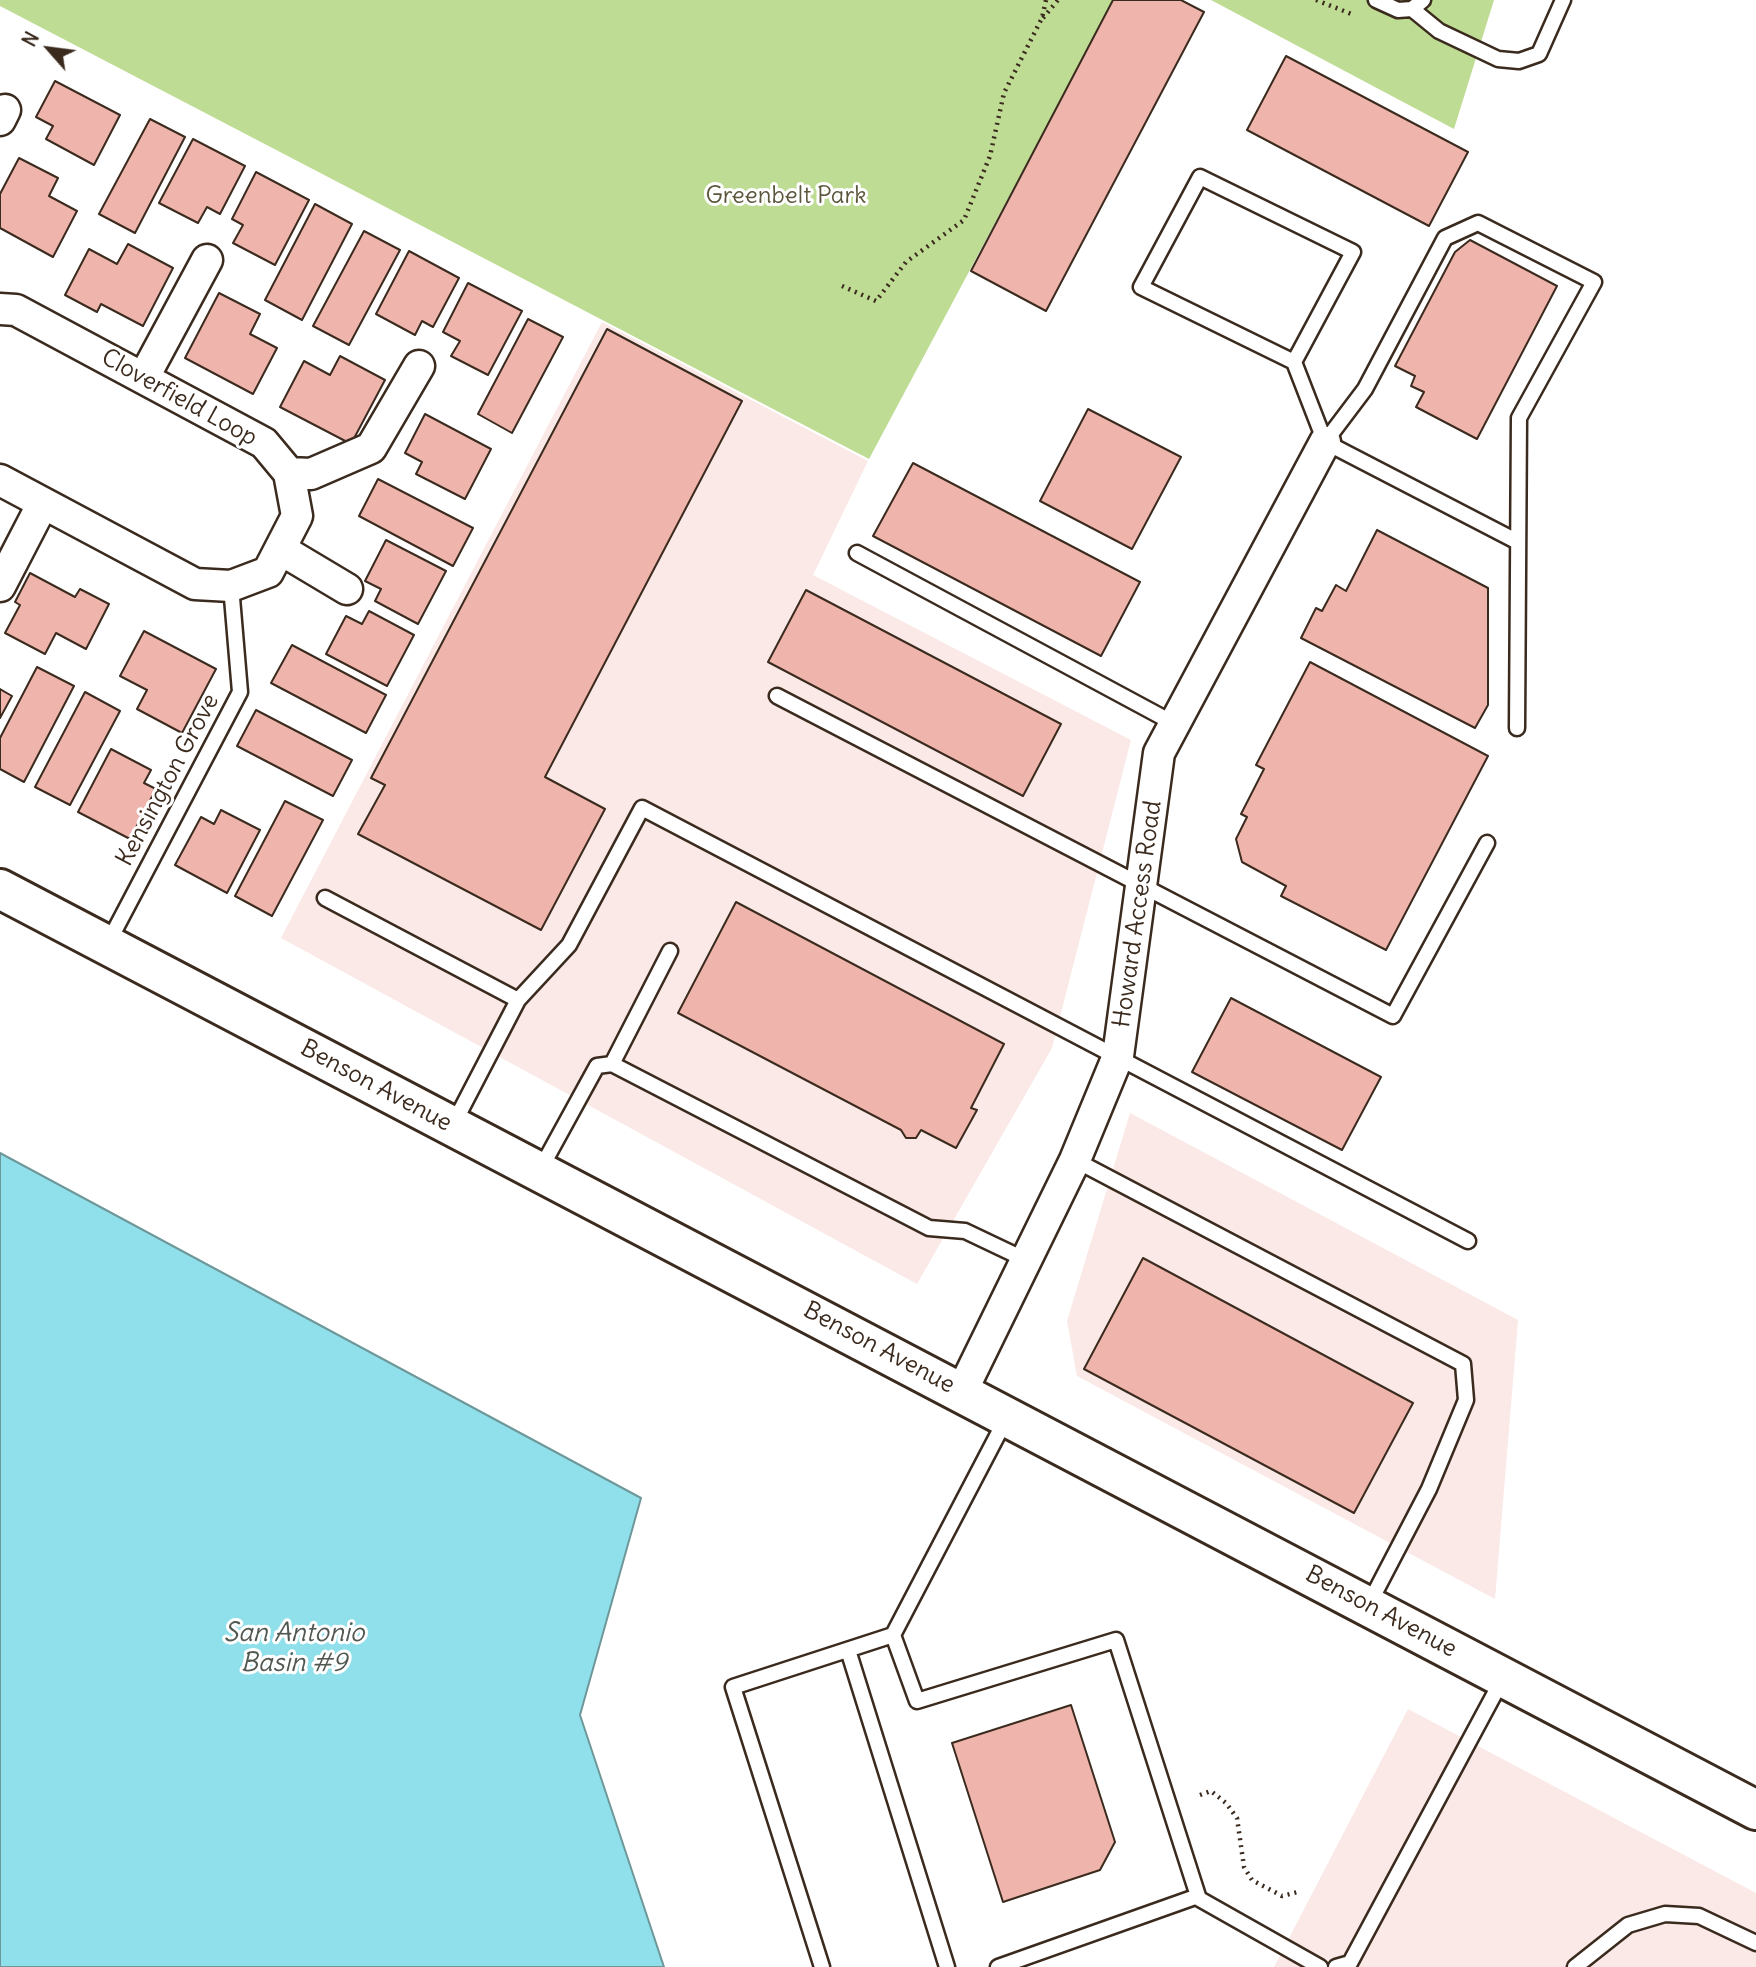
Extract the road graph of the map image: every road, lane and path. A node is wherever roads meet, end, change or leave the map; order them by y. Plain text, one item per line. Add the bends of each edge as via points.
1 (1046, 0) edge
2 (1058, 0) edge
3 (1376, 0) edge
4 (1563, 0) edge
5 (1418, 4) edge
6 (1042, 19) junction
7 (207, 260) dead end
8 (842, 286) dead end
9 (0, 309) edge
10 (1294, 362) junction
11 (419, 366) dead end
12 (144, 377) junction
13 (1325, 442) junction
14 (289, 473) junction
15 (0, 480) edge
16 (43, 503) junction
17 (1518, 542) junction
18 (280, 549) junction
19 (857, 554) dead end
20 (0, 586) edge
21 (230, 586) junction
22 (347, 589) dead end
23 (777, 696) dead end
24 (1175, 724) junction
25 (1517, 729) dead end
26 (1487, 843) dead end
27 (1142, 887) junction
28 (0, 889) edge
29 (325, 898) dead end
30 (106, 946) junction
31 (670, 951) dead end
32 (518, 1000) junction
33 (1118, 1056) junction
34 (612, 1064) junction
35 (453, 1127) junction
36 (1075, 1160) junction
37 (540, 1172) junction
38 (1468, 1241) dead end
39 (1026, 1260) junction
40 (962, 1391) junction
41 (1007, 1416) junction
42 (1368, 1605) junction
43 (893, 1635) junction
44 (848, 1650) junction
45 (1503, 1677) junction
46 (1200, 1795) dead end
47 (1756, 1810) edge
48 (1298, 1892) dead end
49 (1196, 1897) junction
50 (1756, 1943) edge
51 (1348, 1966) edge
52 (822, 1967) edge
53 (947, 1967) edge
54 (998, 1967) edge
55 (1320, 1967) edge
56 (1575, 1967) edge

1 - 6 path
2 - 6 path
3 - 5 lane via 1398,10
4 - 5 lane via 1539,54 1519,61 1498,59 1439,31
6 - 8 path via 1004,93 990,156 964,220 906,262 877,301
7 - 12 street
9 - 12 street, Cloverfield Loop via 16,310
10 - 10 lane via 1353,252 1200,177 1142,287
10 - 13 lane
11 - 14 street via 371,448 311,474
12 - 14 street, Cloverfield Loop via 264,443
13 - 17 lane
13 - 17 lane via 1365,389 1445,239 1478,223 1594,282 1519,418
13 - 24 street, Howard Access Road
14 - 18 street, Cloverfield Loop via 297,516
15 - 16 street, Cloverfield Loop
16 - 20 street
16 - 21 street, Cloverfield Loop via 195,584
17 - 25 lane
18 - 21 street, Cloverfield Loop via 268,572
18 - 22 street
19 - 24 lane
21 - 30 lane, Kensington Grove via 240,692
23 - 27 lane
24 - 27 street, Howard Access Road via 1159,753
26 - 27 lane via 1393,1016
27 - 33 street, Howard Access Road
28 - 30 main road, Benson Avenue
29 - 32 lane
30 - 35 main road, Benson Avenue
31 - 34 lane
32 - 33 lane via 569,945 642,808
32 - 35 lane
33 - 36 street, Howard Access Road
33 - 38 lane
34 - 37 lane via 597,1066
34 - 39 lane via 929,1228 965,1231
35 - 37 main road, Benson Avenue
36 - 39 street, Howard Access Road
36 - 42 lane via 1463,1364 1466,1400 1429,1489
37 - 40 main road, Benson Avenue
39 - 40 street, Howard Access Road
40 - 41 main road, Benson Avenue
41 - 42 main road, Benson Avenue
41 - 43 lane
42 - 45 main road, Benson Avenue
43 - 44 lane
43 - 49 lane via 917,1701 1116,1640
44 - 52 lane via 733,1687
44 - 53 lane
45 - 47 main road, Benson Avenue
45 - 51 lane
46 - 48 path via 1211,1791 1237,1818 1244,1867 1252,1880 1282,1896
49 - 54 lane
49 - 55 lane
50 - 56 lane via 1699,1916 1665,1914 1629,1925

